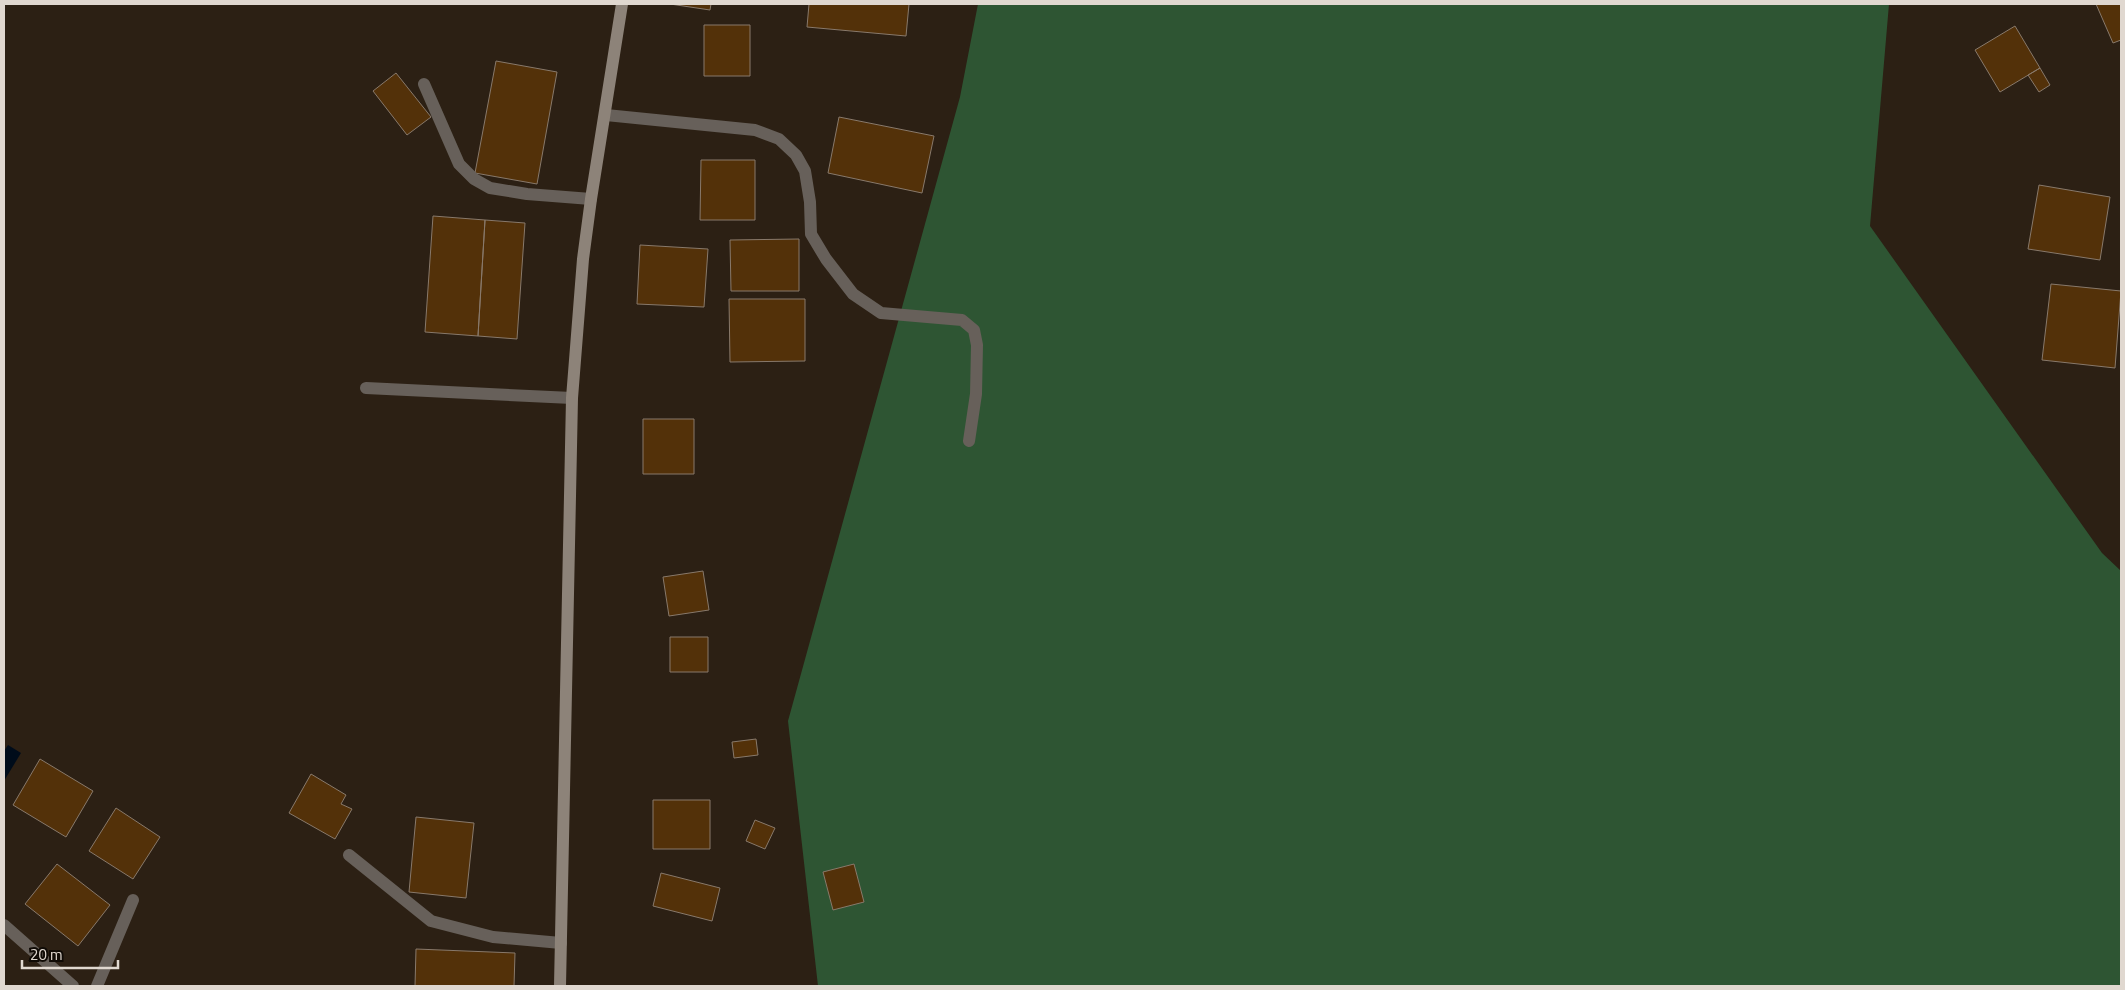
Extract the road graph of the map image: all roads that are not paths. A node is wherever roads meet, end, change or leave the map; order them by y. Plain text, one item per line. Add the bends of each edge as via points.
1 (622, 4) edge
2 (424, 84) dead end
3 (606, 115) junction
4 (591, 199) junction
5 (366, 388) dead end
6 (572, 398) junction
7 (969, 441) dead end
8 (350, 856) dead end
9 (133, 900) dead end
10 (4, 925) edge
11 (561, 943) junction
12 (72, 986) edge
13 (97, 986) edge
14 (560, 986) edge

1 - 3 main road
2 - 4 street via 459,164 474,179 490,188
3 - 4 main road
3 - 7 street via 755,130 785,144 796,155 805,172 811,234 853,294 881,313 962,320 974,330 977,345 976,394
4 - 6 main road
5 - 6 street
6 - 11 main road
8 - 11 street via 431,921 493,937
9 - 13 street
10 - 12 street
11 - 14 main road

